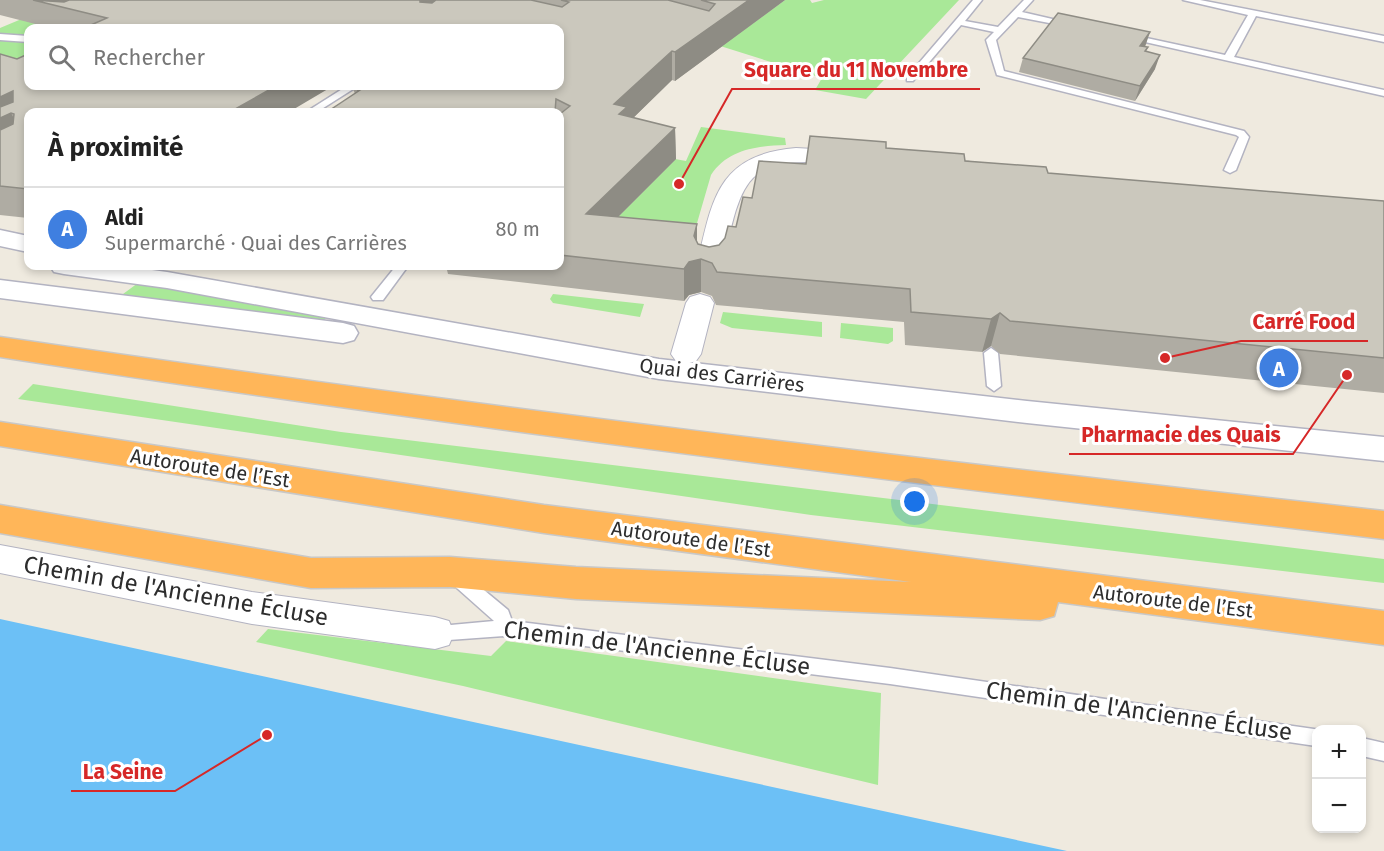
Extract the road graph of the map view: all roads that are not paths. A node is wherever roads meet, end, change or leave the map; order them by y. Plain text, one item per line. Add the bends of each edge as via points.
1 (978, 0) edge
2 (1029, 0) edge
3 (1187, 0) edge
4 (1017, 14) junction
5 (1253, 14) junction
6 (959, 22) junction
7 (1084, 27) edge
8 (998, 30) junction
9 (1117, 34) edge
10 (0, 37) edge
11 (24, 39) edge
12 (1384, 39) edge
13 (1228, 58) junction
14 (910, 79) dead end
15 (347, 90) edge
16 (1384, 93) edge
17 (317, 108) edge
18 (876, 161) edge
19 (1230, 170) dead end
20 (0, 238) edge
21 (24, 243) edge
22 (0, 256) edge
23 (24, 260) edge
24 (708, 269) edge
25 (93, 270) edge
26 (210, 270) edge
27 (399, 270) edge
28 (0, 289) edge
29 (378, 297) junction
30 (700, 303) dead end
31 (0, 347) edge
32 (991, 353) edge
33 (686, 354) junction
34 (739, 376) junction
35 (994, 386) junction
36 (1384, 432) edge
37 (0, 434) edge
38 (1384, 449) edge
39 (0, 519) edge
40 (1384, 525) edge
41 (0, 559) edge
42 (450, 572) junction
43 (1271, 614) junction
44 (504, 628) junction
45 (1384, 628) edge
46 (435, 633) joint
47 (1312, 736) edge
48 (1366, 748) edge
49 (1384, 752) edge

1 - 6 lane
2 - 4 lane
3 - 5 lane
4 - 7 lane
4 - 8 lane
5 - 12 lane
5 - 13 lane
6 - 8 lane
6 - 14 lane
8 - 19 lane via 991,40 1000,73 1240,133 1245,137
9 - 13 lane
10 - 11 lane
13 - 16 lane
15 - 17 lane
18 - 24 street via 819,154 771,158 746,170 726,202
20 - 21 main road
22 - 23 main road
25 - 34 main road, Quai des Carrières via 659,369
26 - 29 main road, Quai des Carrières
27 - 29 lane
28 - 34 main road via 668,375
29 - 33 main road, Quai des Carrières
30 - 33 street
31 - 40 highway via 242,385 717,448
32 - 35 lane
33 - 35 main road, Quai des Carrières
34 - 38 main road, Quai des Carrières via 1039,413
35 - 36 main road, Quai des Carrières
37 - 43 highway, Autoroute de l’Est via 544,519
39 - 42 highway via 311,573
41 - 46 street, Chemin de l'Ancienne Écluse via 252,608
42 - 43 highway via 576,583
42 - 44 lane via 502,615
43 - 45 highway, Autoroute de l’Est
44 - 46 lane, Chemin de l'Ancienne Écluse
44 - 47 lane, Chemin de l'Ancienne Écluse via 890,676
48 - 49 lane

